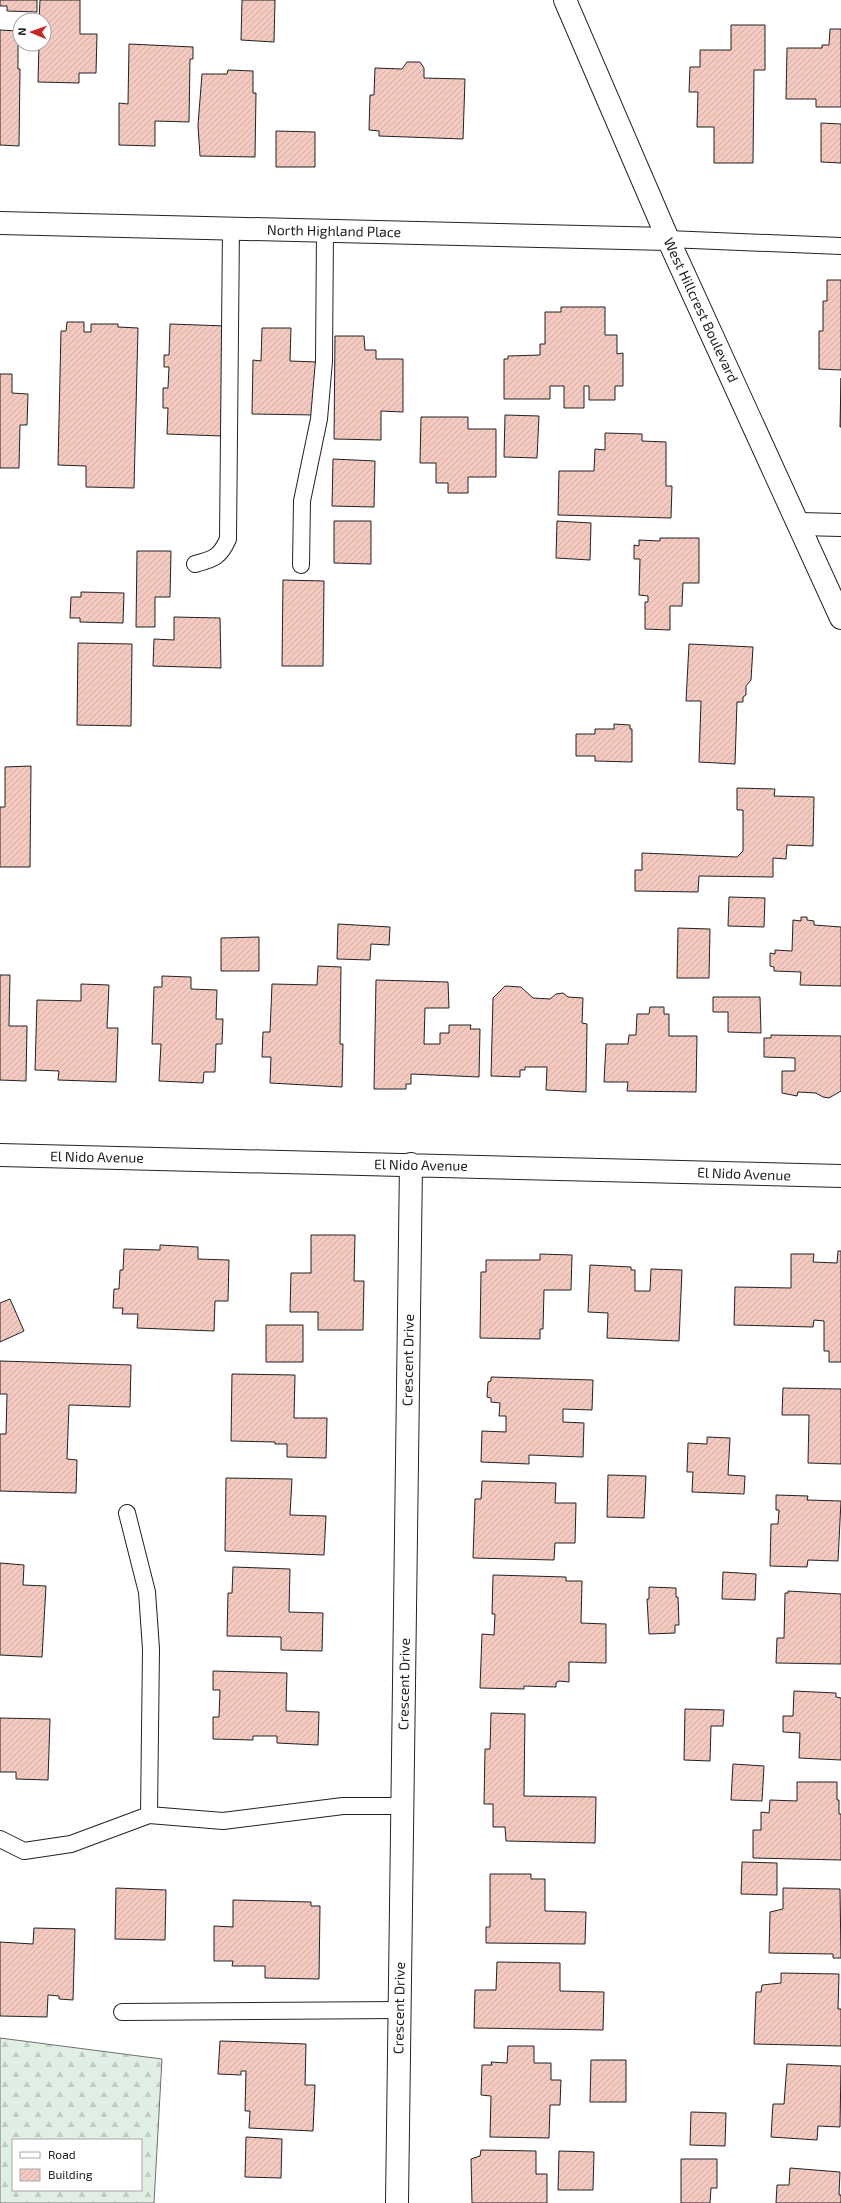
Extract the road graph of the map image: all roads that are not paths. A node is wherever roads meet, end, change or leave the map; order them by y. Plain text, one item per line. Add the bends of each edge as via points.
1 (564, 0) edge
2 (0, 223) edge
3 (231, 228) junction
4 (325, 231) junction
5 (668, 239) junction
6 (841, 246) edge
7 (800, 524) junction
8 (841, 525) edge
9 (195, 564) dead end
10 (301, 565) dead end
11 (841, 618) edge
12 (0, 1155) edge
13 (411, 1164) junction
14 (841, 1176) edge
15 (127, 1514) dead end
16 (402, 1806) junction
17 (149, 1815) junction
18 (0, 1839) edge
19 (399, 2010) junction
20 (122, 2012) dead end
21 (397, 2203) edge

1 - 5 street, West Hillcrest Boulevard
2 - 3 street, North Highland Place
3 - 4 street, North Highland Place
3 - 9 lane via 228,539 222,552 211,560
4 - 5 street, North Highland Place
4 - 10 lane via 324,361 319,419 302,501
5 - 6 lane
5 - 7 street, West Hillcrest Boulevard
7 - 8 street
7 - 11 street, West Hillcrest Boulevard
12 - 13 street, El Nido Avenue
13 - 14 street, El Nido Avenue
13 - 16 street, Crescent Drive
15 - 17 lane via 147,1592 151,1649
16 - 17 lane via 343,1806 223,1821
16 - 19 street, Crescent Drive
17 - 18 lane via 71,1844 24,1852
19 - 20 lane
19 - 21 street, Crescent Drive

